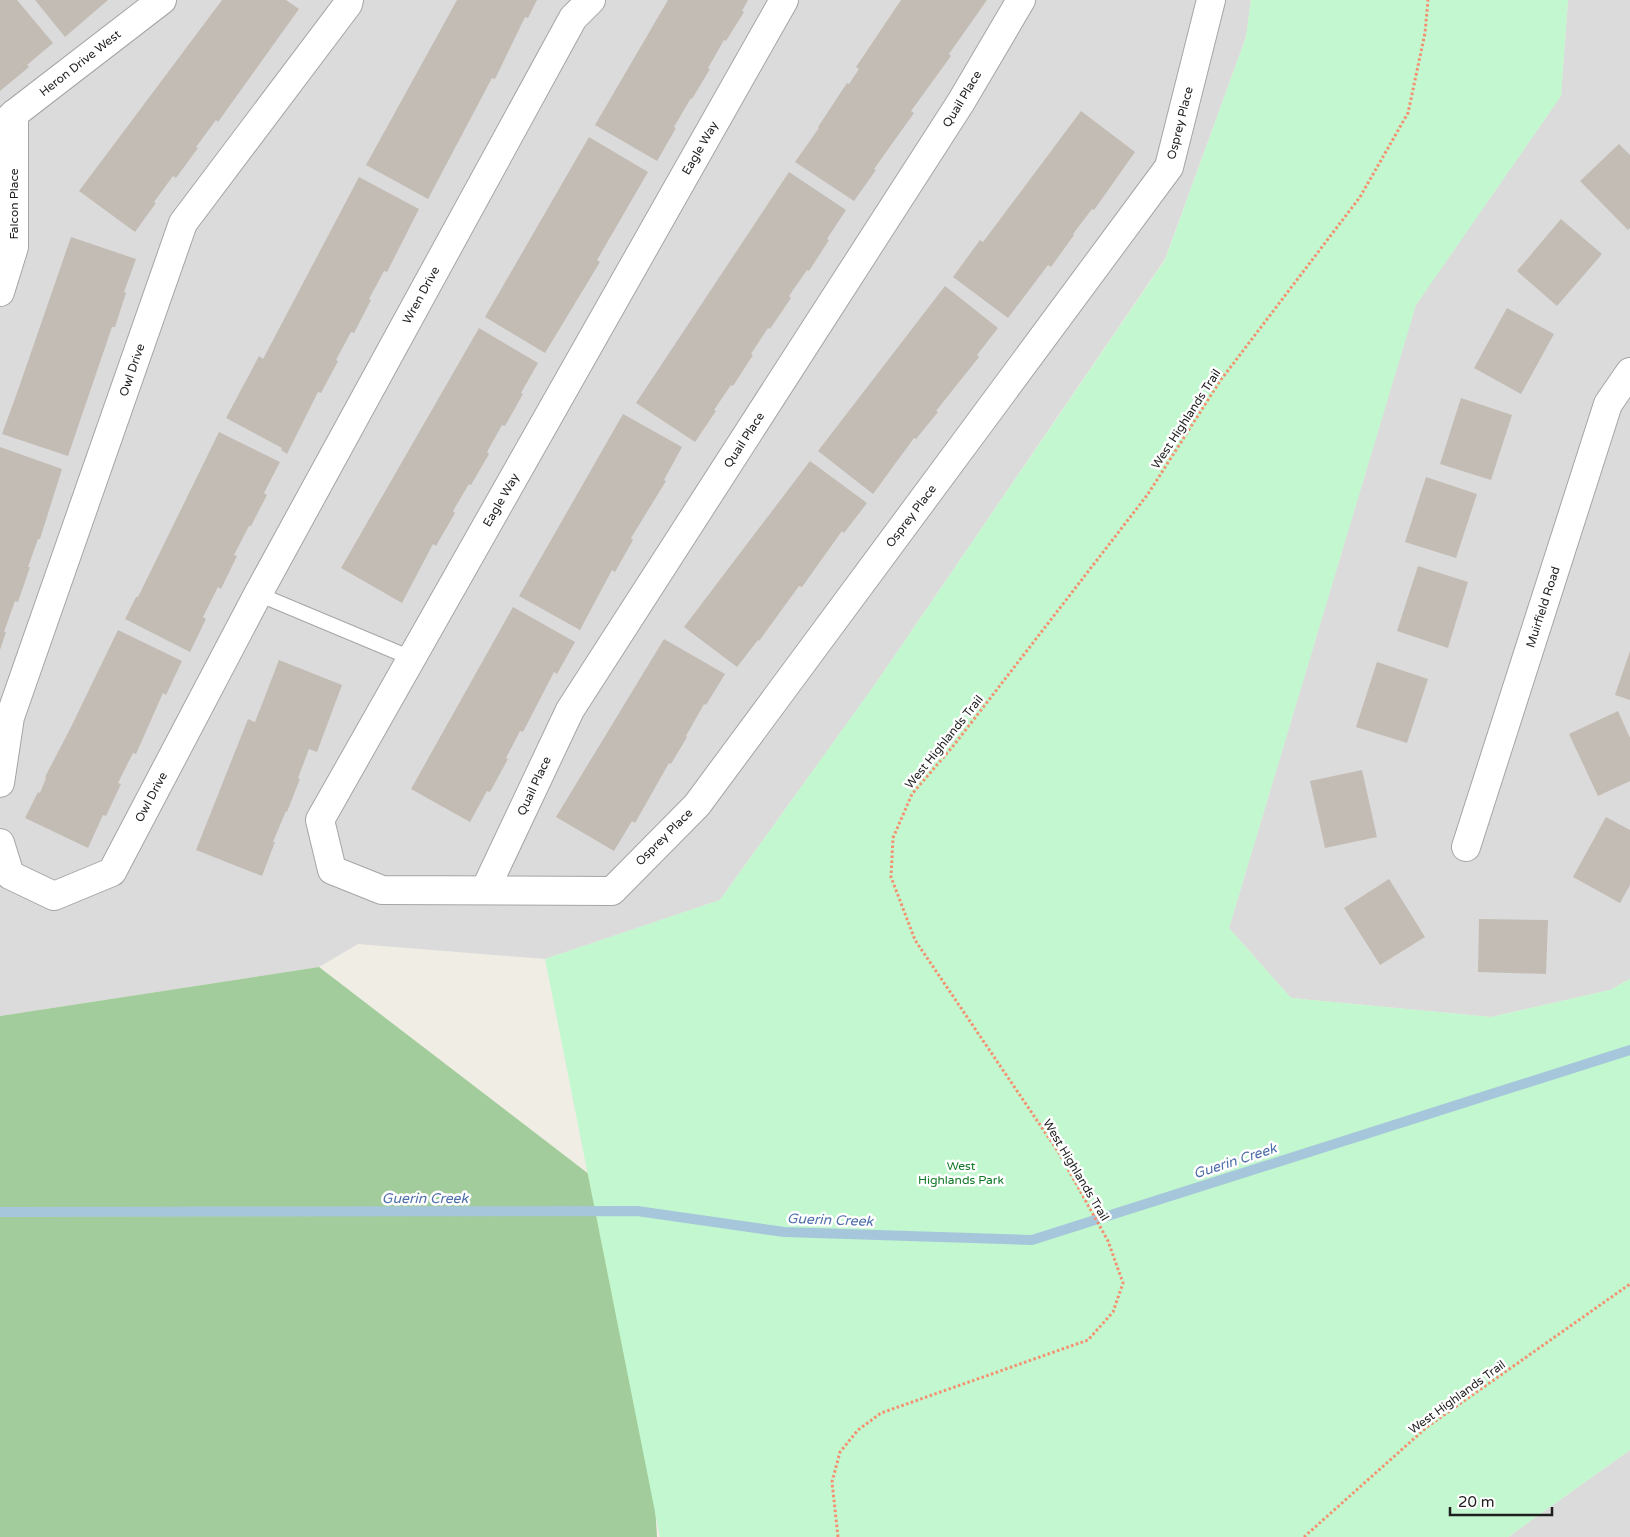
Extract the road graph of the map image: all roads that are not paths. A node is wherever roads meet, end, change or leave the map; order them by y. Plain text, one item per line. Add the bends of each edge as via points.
1 (162, 0) edge
2 (349, 0) edge
3 (591, 0) edge
4 (784, 0) edge
5 (1021, 0) edge
6 (1211, 0) edge
7 (7, 120) edge
8 (0, 292) edge
9 (1630, 372) edge
10 (258, 594) junction
11 (411, 658) junction
12 (0, 783) edge
13 (0, 843) edge
14 (1466, 847) dead end
15 (485, 890) junction

1 - 7 street, Heron Drive West
2 - 12 street, Owl Drive via 183,223 10,717
3 - 10 street, Wren Drive via 573,18
4 - 11 street, Eagle Way
5 - 15 street, Quail Place via 962,102 570,710
6 - 15 street, Osprey Place via 1170,167 697,804 612,891
7 - 8 street, Falcon Place via 14,247
9 - 14 street, Muirfield Road via 1608,404
10 - 11 lane
10 - 13 street, Owl Drive via 112,872 54,896 10,875
11 - 15 street, Eagle Way via 320,820 332,870 382,890

